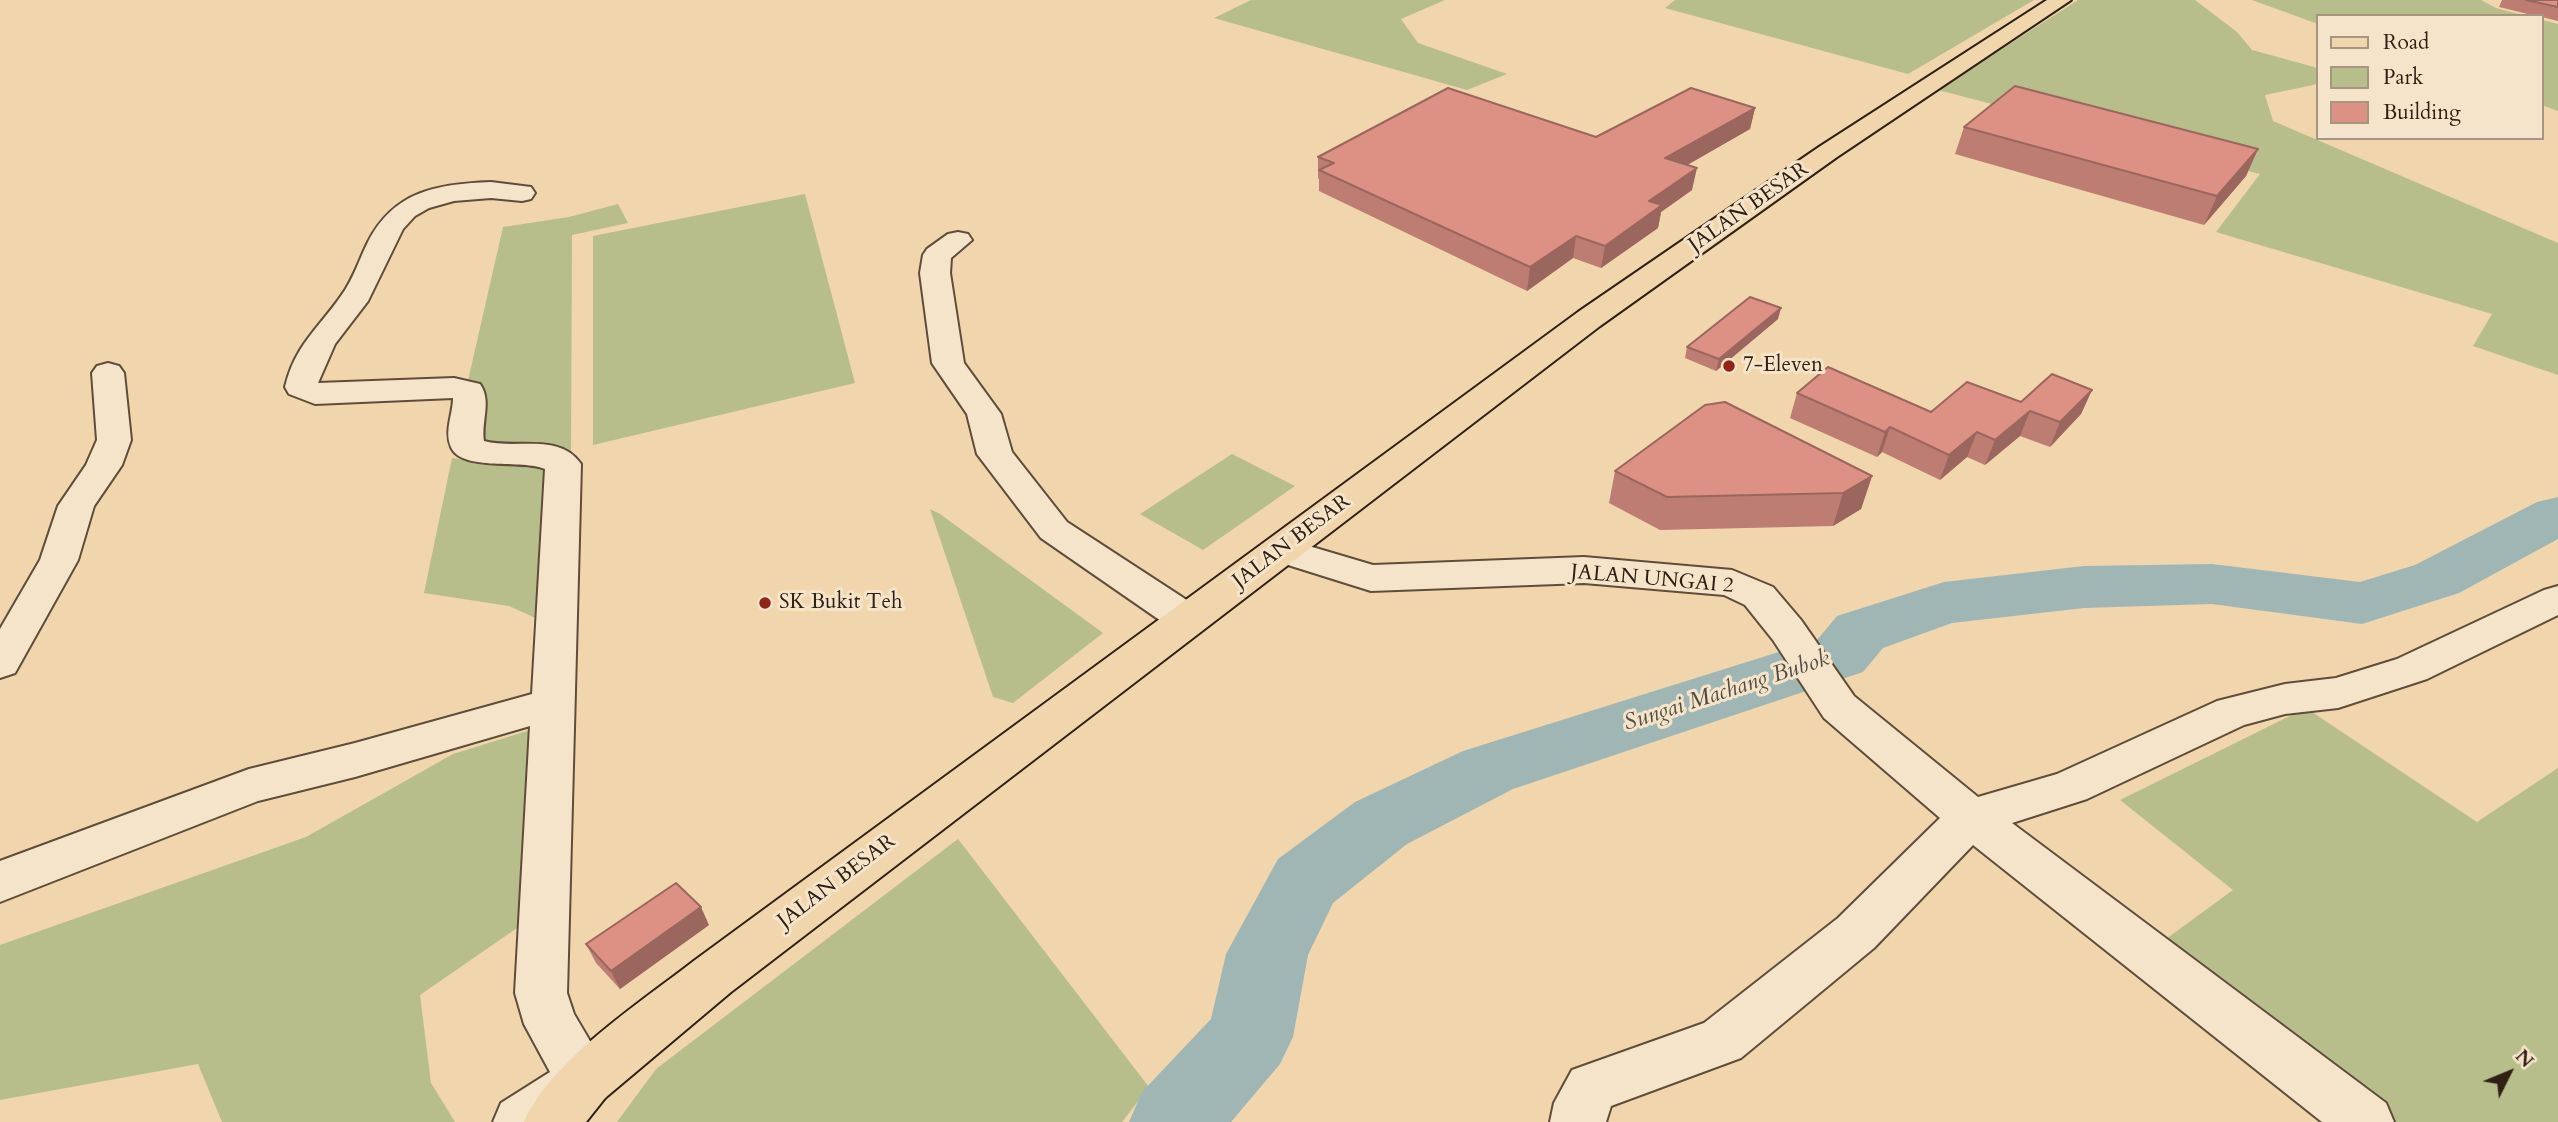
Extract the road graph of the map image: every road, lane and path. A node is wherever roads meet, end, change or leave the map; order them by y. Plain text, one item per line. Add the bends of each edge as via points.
1 (2061, 0) edge
2 (522, 193) dead end
3 (958, 240) dead end
4 (108, 373) dead end
5 (1282, 550) junction
6 (2558, 599) edge
7 (1188, 620) junction
8 (0, 663) edge
9 (553, 704) junction
10 (1971, 817) junction
11 (0, 882) edge
12 (585, 1080) junction
13 (521, 1122) edge
14 (552, 1122) edge
15 (1578, 1122) edge
16 (2366, 1122) edge

1 - 5 main road, JALAN BESAR via 1828,152 1600,312
2 - 9 street via 447,194 410,207 396,219 353,301 334,322 304,372 301,387 315,394 468,391 468,447 486,453 542,454 563,464
3 - 7 street via 937,255 935,273 948,363 984,414 995,454 1054,530
4 - 8 street via 114,440 104,465 76,506 63,550 43,591
5 - 7 main road, JALAN BESAR
5 - 10 street, JALAN UNGAI 2 via 1371,578 1584,570 1732,583 1759,596 1839,707
6 - 10 street via 2412,669 2339,693 2284,699 2232,712 2071,787
7 - 12 main road, JALAN BESAR via 713,976
9 - 11 street via 249,786
9 - 12 street via 541,993 551,1024
10 - 15 street via 1856,933 1722,1041 1592,1088 1582,1103
10 - 16 street, JALAN UNGAI 2
12 - 13 street
12 - 14 main road, JALAN BESAR

